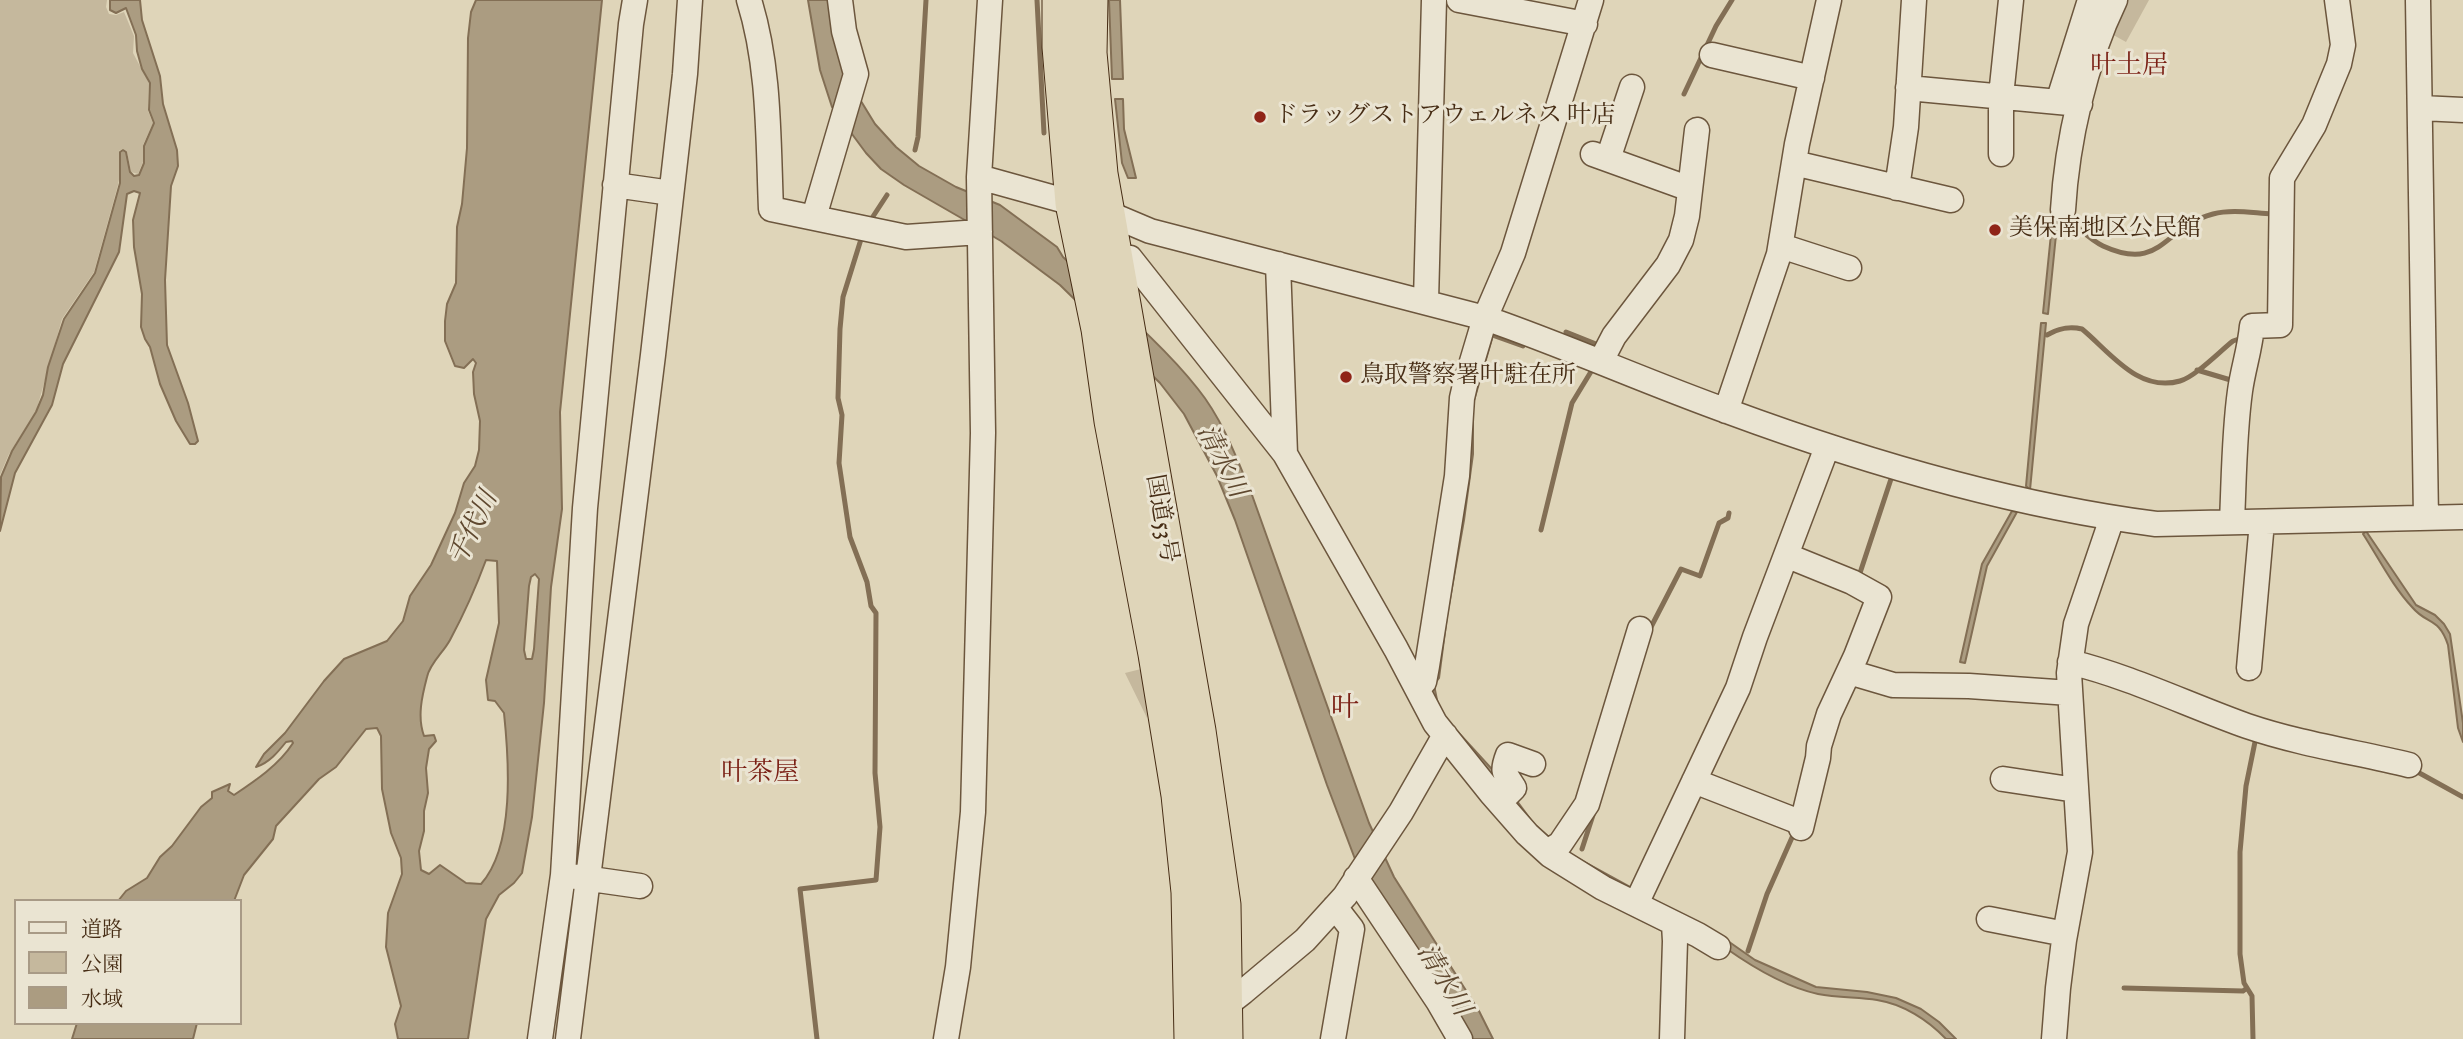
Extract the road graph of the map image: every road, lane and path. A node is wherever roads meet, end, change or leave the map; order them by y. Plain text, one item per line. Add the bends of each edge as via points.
1 (635, 0) edge
2 (690, 0) edge
3 (749, 0) edge
4 (840, 0) edge
5 (990, 0) edge
6 (1061, 0) edge
7 (1089, 0) edge
8 (1434, 0) edge
9 (1459, 0) edge
10 (1591, 0) edge
11 (1829, 0) edge
12 (1914, 0) edge
13 (2011, 0) edge
14 (2090, 0) edge
15 (2115, 0) edge
16 (2337, 0) edge
17 (2418, 0) edge
18 (1585, 24) junction
19 (1712, 55) dead end
20 (1812, 78) junction
21 (1632, 88) dead end
22 (1908, 88) junction
23 (2001, 96) junction
24 (2069, 103) junction
25 (2421, 108) junction
26 (2463, 110) edge
27 (1696, 131) dead end
28 (2001, 154) dead end
29 (1794, 163) junction
30 (979, 177) junction
31 (615, 185) junction
32 (1897, 188) junction
33 (1690, 190) junction
34 (671, 193) junction
35 (1951, 200) dead end
36 (1089, 208) junction
37 (2063, 210) dead end
38 (814, 218) junction
39 (981, 232) junction
40 (1781, 246) junction
41 (1129, 258) dead end
42 (1279, 264) junction
43 (1849, 268) dead end
44 (1426, 301) junction
45 (1485, 318) junction
46 (1111, 319) junction
47 (1601, 361) junction
48 (1726, 411) junction
49 (1827, 447) junction
50 (1284, 454) junction
51 (2463, 517) edge
52 (2112, 518) junction
53 (2426, 518) junction
54 (2232, 522) junction
55 (2262, 522) junction
56 (1788, 556) junction
57 (1640, 629) dead end
58 (2070, 662) junction
59 (2249, 668) dead end
60 (1849, 672) junction
61 (1417, 688) junction
62 (2070, 693) junction
63 (1445, 735) junction
64 (1533, 764) dead end
65 (2409, 765) dead end
66 (2003, 779) dead end
67 (1694, 781) junction
68 (2076, 790) junction
69 (1500, 802) junction
70 (1547, 852) junction
71 (575, 877) junction
72 (1356, 878) junction
73 (640, 886) dead end
74 (1636, 904) junction
75 (1335, 907) junction
76 (1989, 919) dead end
77 (1674, 923) junction
78 (2065, 934) junction
79 (1718, 947) dead end
80 (1209, 1026) edge
81 (540, 1039) edge
82 (568, 1039) edge
83 (946, 1039) edge
84 (1333, 1039) edge
85 (1460, 1039) edge
86 (1672, 1039) edge
87 (2054, 1039) edge

1 - 31 street
2 - 34 street
3 - 38 street via 766,92 771,209
4 - 38 street via 856,74
5 - 30 street
6 - 36 highway, 国道53号 via 1061,47
7 - 36 highway, 国道53号 via 1093,122
8 - 44 street
9 - 18 street
10 - 18 street
11 - 20 street
12 - 22 street
13 - 23 street
14 - 24 street
15 - 24 street
16 - 54 street via 2343,45 2339,64 2315,125 2282,178 2280,325 2252,326 2238,407
17 - 25 street
18 - 45 street via 1513,253
19 - 20 street
20 - 29 street
21 - 33 street via 1601,157
22 - 23 street
22 - 32 street
23 - 24 street
23 - 28 street
24 - 37 street
25 - 26 street
25 - 53 street
27 - 33 street
29 - 32 street
29 - 40 street
30 - 36 street
30 - 39 street
31 - 34 street
31 - 71 street via 585,508
32 - 35 street
33 - 47 street via 1681,240 1668,265 1614,336
34 - 71 street
36 - 42 street via 1150,231
36 - 46 highway, 国道53号
36 - 46 highway, 国道53号 via 1089,279
38 - 39 street via 906,237
39 - 83 street via 983,433 974,812
40 - 43 street
40 - 48 street
41 - 50 street
42 - 44 street
42 - 50 street
44 - 45 street
45 - 47 street
45 - 61 street via 1462,398 1460,454 1445,563 1427,666
46 - 80 highway, 国道53号 via 1113,421 1180,795
46 - 80 highway, 国道53号 via 1133,363 1208,800 1222,905
47 - 48 street
48 - 49 street
49 - 52 street via 1969,486
49 - 56 street
50 - 61 street
51 - 53 street
52 - 54 street via 2156,524
52 - 58 street via 2076,624
53 - 55 street
54 - 55 street
55 - 59 street
56 - 60 street via 1879,597
56 - 67 street via 1738,688
57 - 70 street via 1587,804 1560,844
58 - 62 street
58 - 65 street via 2259,729
60 - 62 street via 1893,685
60 - 67 street via 1829,714 1801,826
61 - 63 street
62 - 68 street
63 - 69 street
63 - 72 street
64 - 69 street via 1508,755 1503,767 1514,789
66 - 68 street
67 - 74 street
68 - 78 street via 2080,852
69 - 70 street
70 - 74 street
71 - 73 street
71 - 81 street
71 - 82 street
72 - 75 street
72 - 85 street
74 - 77 street
75 - 80 street
75 - 84 street via 1352,929
76 - 78 street
77 - 79 street
77 - 86 street
78 - 87 street

